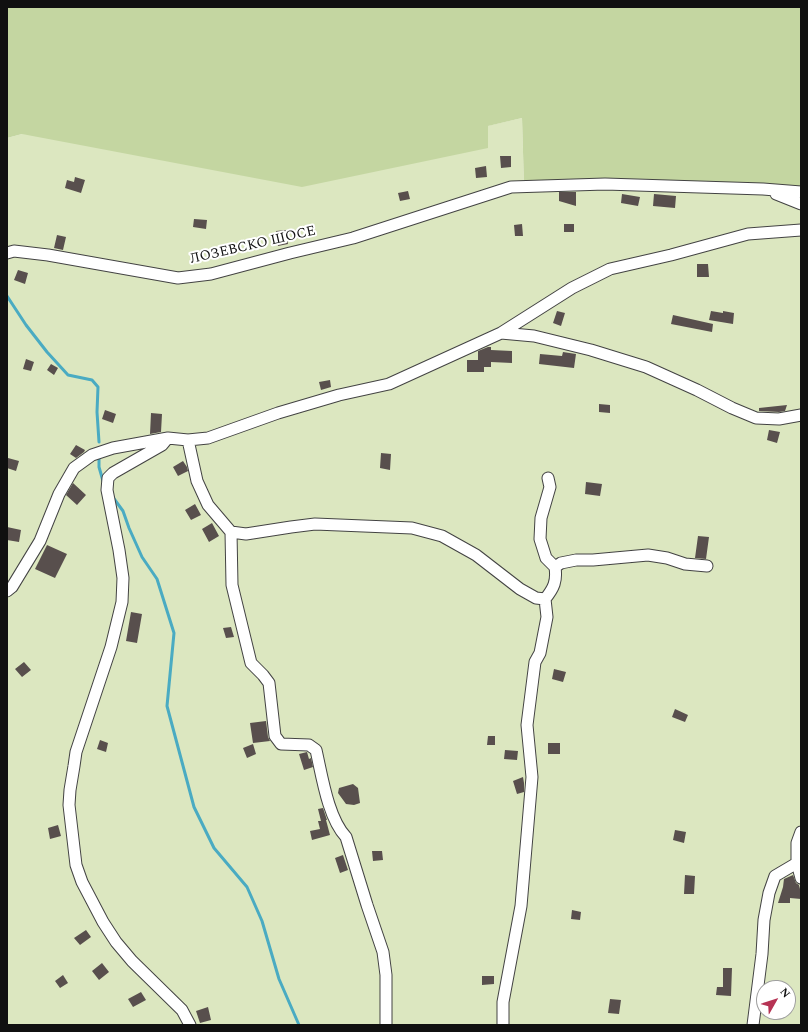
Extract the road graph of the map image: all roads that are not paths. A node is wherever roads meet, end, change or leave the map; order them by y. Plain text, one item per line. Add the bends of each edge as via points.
1 (763, 189) junction
2 (801, 192) edge
3 (801, 204) edge
4 (801, 230) edge
5 (7, 253) edge
6 (501, 333) junction
7 (801, 415) edge
8 (168, 438) junction
9 (188, 440) junction
10 (548, 478) dead end
11 (231, 532) junction
12 (707, 566) dead end
13 (555, 567) junction
14 (7, 592) edge
15 (546, 599) junction
16 (801, 832) edge
17 (796, 863) junction
18 (801, 878) edge
19 (190, 1025) edge
20 (386, 1025) edge
21 (503, 1025) edge
22 (753, 1025) edge

1 - 2 street, ЛОЗЕВСКО ШОСЕ
1 - 3 street
1 - 5 street, ЛОЗЕВСКО ШОСЕ via 605,184 511,187 353,238 211,274 178,278 48,255 14,251
4 - 6 street via 748,234 610,269 572,288
6 - 7 street via 534,336 646,367 756,418 779,419
6 - 9 street via 389,384 278,413 208,438
8 - 9 street
8 - 14 street via 114,448 92,455 74,468 59,494 40,541
8 - 19 street via 108,478 107,490 123,578 122,602 111,647 76,752 69,805 76,865 103,922 132,961 182,1010
9 - 11 street via 197,481 208,505
10 - 13 street via 550,487 541,518 540,539 546,558
11 - 15 street via 246,534 315,524 412,528 442,536 476,555 520,589 536,598
11 - 20 street via 232,585 251,663 269,683 275,736 282,744 309,745 316,750 328,802 346,837 383,952 386,975
12 - 13 street via 648,556 576,560
13 - 15 street via 556,577
15 - 21 street via 547,617 540,653 535,662 528,725 532,777 521,906 503,1002
16 - 17 street
17 - 18 street
17 - 22 street via 775,876 769,893

